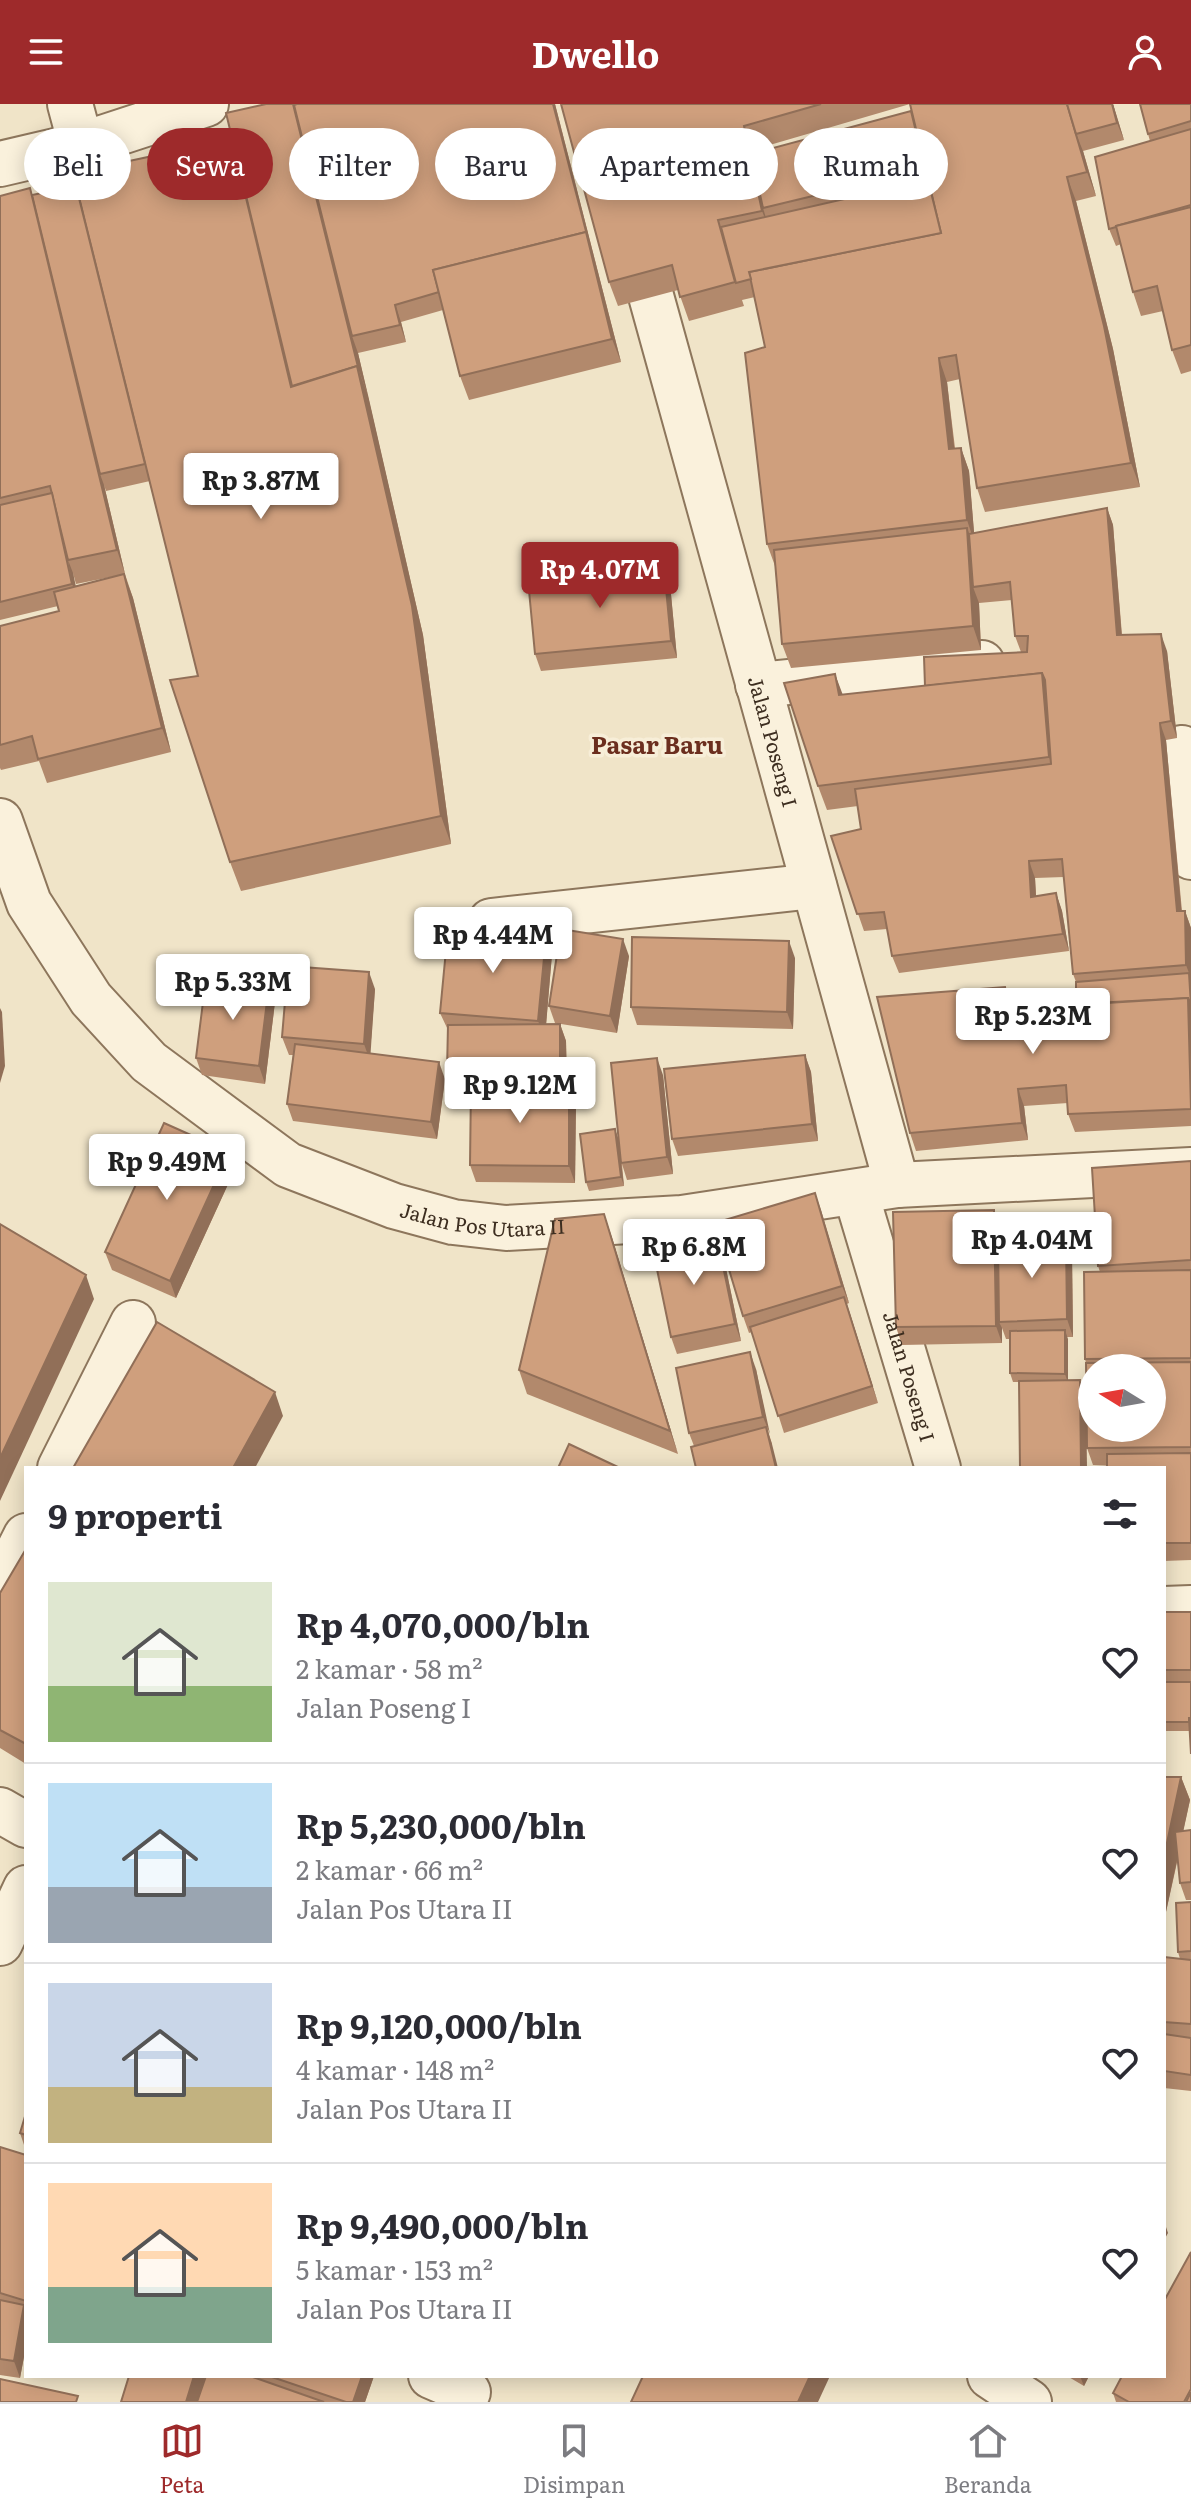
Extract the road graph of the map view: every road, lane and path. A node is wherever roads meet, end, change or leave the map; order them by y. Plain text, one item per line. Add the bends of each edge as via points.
1 (70, 104) edge
2 (206, 104) edge
3 (76, 128) edge
4 (131, 129) edge
5 (24, 158) edge
6 (0, 164) edge
7 (651, 296) edge
8 (982, 663) edge
9 (758, 685) junction
10 (1182, 748) dead end
11 (0, 821) edge
12 (1191, 857) edge
13 (814, 886) junction
14 (491, 921) dead end
15 (1191, 1170) edge
16 (876, 1189) junction
17 (133, 1323) dead end
18 (61, 1466) edge
19 (938, 1466) edge
20 (24, 1540) edge
21 (0, 1587) edge
22 (1191, 1608) edge
23 (1166, 1609) edge
24 (0, 1810) edge
25 (24, 1824) edge
26 (24, 1892) edge
27 (0, 1943) edge
28 (993, 2378) edge
29 (1029, 2402) edge

1 - 3 street
2 - 4 street
5 - 6 street
7 - 9 street, Jalan Poseng I
8 - 9 street
9 - 13 street, Jalan Poseng I
10 - 12 street
11 - 16 street, Jalan Pos Utara II via 29,903 91,999 149,1062 288,1165 394,1206 453,1222 506,1228 682,1218
13 - 14 street
13 - 16 street, Jalan Poseng I
15 - 16 street, Jalan Pos Utara II
16 - 19 street, Jalan Poseng I
17 - 18 street
20 - 21 street
22 - 23 street
24 - 25 street
26 - 27 street
28 - 29 street

